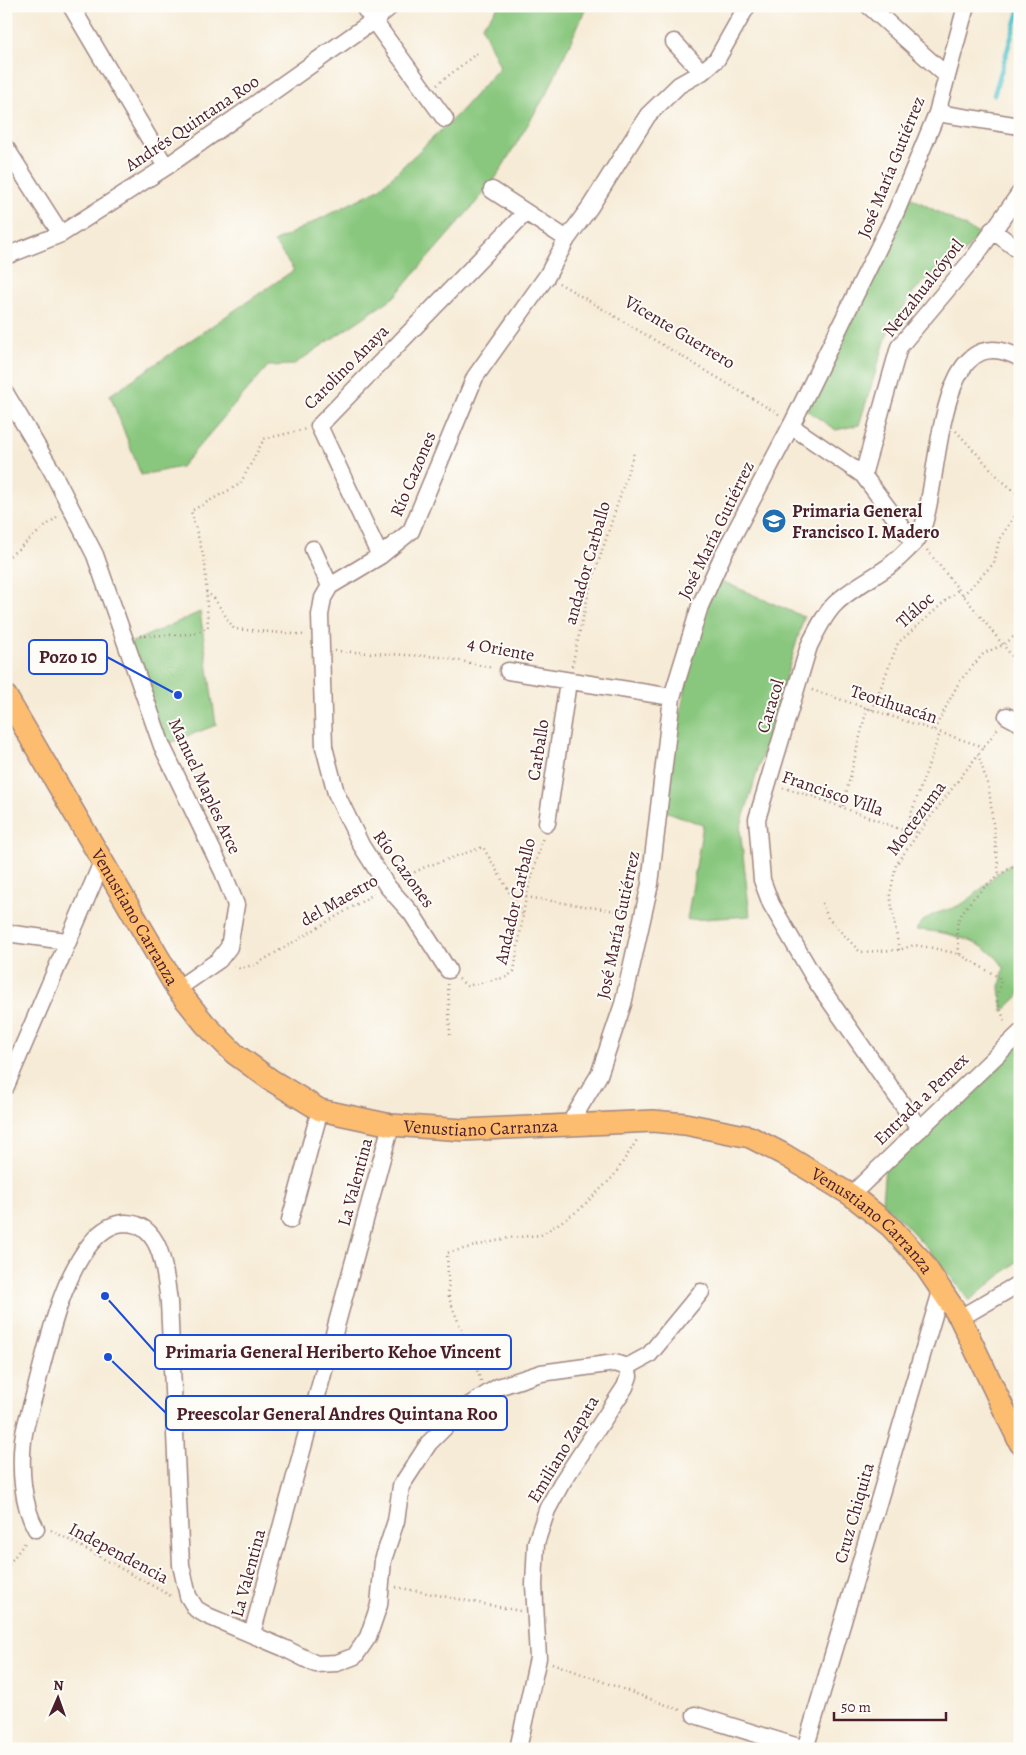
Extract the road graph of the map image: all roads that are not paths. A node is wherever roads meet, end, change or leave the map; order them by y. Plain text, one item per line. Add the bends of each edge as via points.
1 (71, 6) edge
2 (363, 6) edge
3 (391, 6) edge
4 (747, 6) edge
5 (869, 6) edge
6 (966, 6) edge
7 (373, 21) junction
8 (674, 42) dead end
9 (702, 72) junction
10 (947, 76) junction
11 (937, 113) junction
12 (445, 119) dead end
13 (1020, 126) edge
14 (6, 148) edge
15 (166, 166) junction
16 (492, 190) dead end
17 (1020, 193) edge
18 (525, 213) junction
19 (992, 230) junction
20 (60, 234) junction
21 (566, 239) junction
22 (1020, 251) edge
23 (6, 256) edge
24 (1020, 358) edge
25 (6, 394) edge
26 (792, 424) junction
27 (863, 475) junction
28 (916, 541) junction
29 (313, 550) dead end
30 (380, 556) junction
31 (330, 586) junction
32 (508, 671) road end
33 (568, 682) junction
34 (6, 696) edge
35 (672, 697) junction
36 (547, 823) road end
37 (102, 860) junction
38 (6, 933) edge
39 (66, 941) junction
40 (448, 970) road end
41 (178, 989) junction
42 (1016, 1036) edge
43 (6, 1086) edge
44 (320, 1110) junction
45 (570, 1123) junction
46 (391, 1125) junction
47 (919, 1128) junction
48 (851, 1195) junction
49 (290, 1220) dead end
50 (1020, 1283) edge
51 (942, 1288) junction
52 (701, 1292) dead end
53 (960, 1318) junction
54 (627, 1367) junction
55 (1020, 1443) edge
56 (33, 1524) road end
57 (252, 1634) junction
58 (695, 1715) road end
59 (518, 1749) edge
60 (805, 1749) edge

1 - 15 street
2 - 7 street
3 - 7 street, Andrés Quintana Roo
4 - 9 street, Río Cazones via 718,59
5 - 10 street
6 - 10 street, José María Gutiérrez
7 - 12 street
7 - 15 street, Andrés Quintana Roo
8 - 9 street
9 - 21 street, Río Cazones via 679,85 648,115
10 - 11 street, José María Gutiérrez
11 - 13 street
11 - 26 street, José María Gutiérrez via 896,212
14 - 20 street
15 - 20 street, Andrés Quintana Roo
16 - 18 street
17 - 19 street, Netzahualcóyotl
18 - 21 street
18 - 30 street, Carolino Anaya via 320,426
19 - 22 street
19 - 27 street, Netzahualcóyotl via 976,255 899,347
20 - 23 street, Andrés Quintana Roo
21 - 30 street, Río Cazones via 547,276 475,377 411,531
24 - 28 street, Caracol via 1006,350 986,349 972,355 960,372 943,417 924,520
25 - 41 street, Manuel Maples Arce via 95,555 162,746 236,905 229,947 219,960
26 - 27 street
26 - 35 street, José María Gutiérrez via 723,554 700,606
27 - 28 street
28 - 47 street, Caracol via 890,566 834,604 809,646 757,819 762,880 771,904 816,981
29 - 31 street
30 - 31 street, Río Cazones
31 - 40 street, Río Cazones via 323,598 320,614 324,747 336,793 360,845 387,886 412,914
32 - 33 street, 4 Oriente
33 - 35 street, 4 Oriente
33 - 36 street, Carballo
34 - 37 main road, Venustiano Carranza
35 - 45 street, José María Gutiérrez via 650,884 623,1004 602,1066
37 - 39 street
37 - 41 main road, Venustiano Carranza
38 - 39 street
39 - 43 street
41 - 44 main road, Venustiano Carranza via 205,1024 235,1054
42 - 47 street, Entrada a Pemex
44 - 46 main road, Venustiano Carranza
44 - 49 street
45 - 46 main road, Venustiano Carranza via 464,1130
45 - 48 main road, Venustiano Carranza via 653,1121 750,1137
46 - 57 street, La Valentina
47 - 48 street, Entrada a Pemex
48 - 51 main road, Venustiano Carranza via 890,1226
50 - 53 street
51 - 53 main road, Venustiano Carranza
51 - 60 street, Cruz Chiquita
52 - 54 street via 649,1356
53 - 55 main road, Venustiano Carranza
54 - 57 street, La Valentina via 615,1362 542,1373 498,1387 463,1409 429,1444 401,1486 396,1521 384,1560 379,1606 368,1637 355,1656 337,1663 316,1664
54 - 59 street, Emiliano Zapata via 625,1387 561,1484 547,1510 536,1543 534,1585 538,1658
56 - 57 street via 22,1470 23,1438 55,1317 76,1267 90,1244 104,1228 134,1223 154,1239 164,1265 169,1302 181,1565 188,1596 196,1608 208,1616
58 - 60 street, Cruz Chiquita

